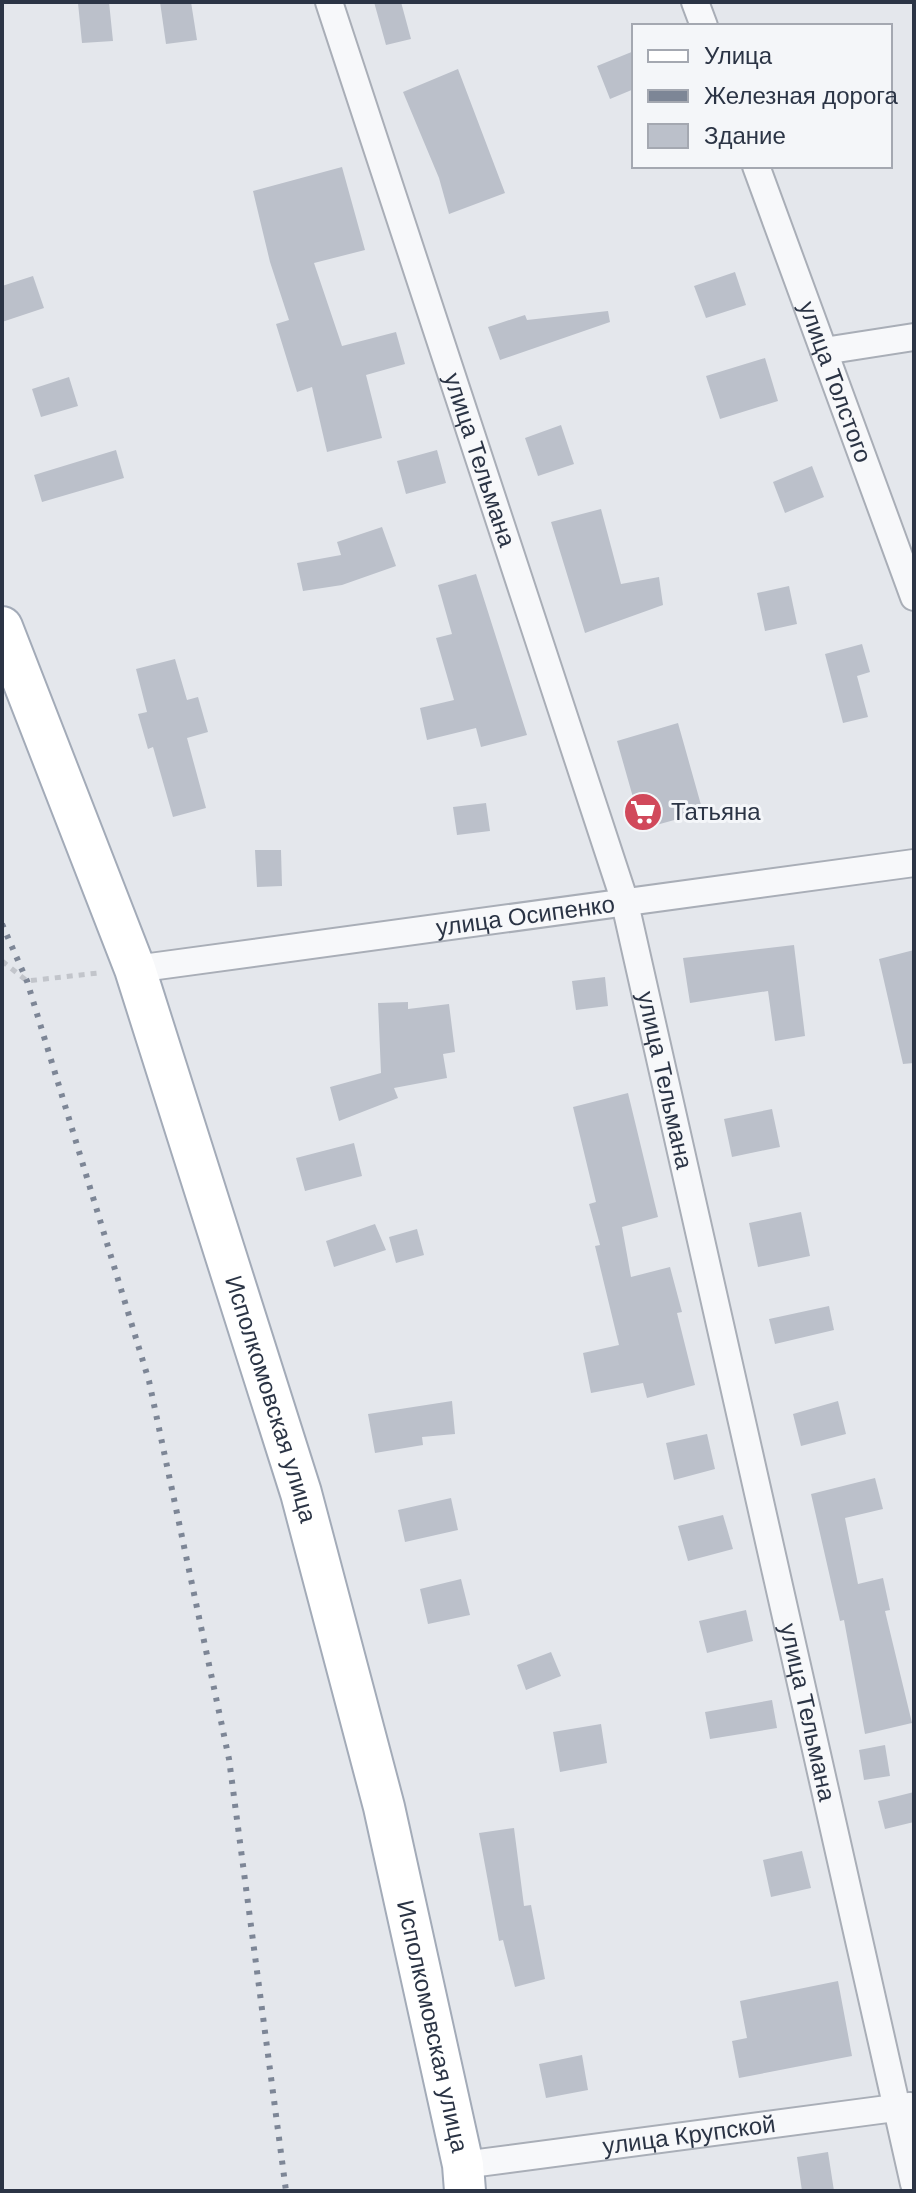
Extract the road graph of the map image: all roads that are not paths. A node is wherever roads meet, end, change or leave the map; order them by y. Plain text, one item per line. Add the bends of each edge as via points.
1 (329, 2) edge
2 (695, 2) edge
3 (703, 24) edge
4 (757, 168) edge
5 (914, 337) edge
6 (824, 351) junction
7 (914, 597) edge
8 (2, 627) edge
9 (914, 863) edge
10 (624, 899) junction
11 (135, 969) junction
12 (905, 2106) edge
13 (464, 2178) edge
14 (914, 2184) edge

1 - 10 street, улица Тельмана
2 - 3 street
4 - 6 street, улица Толстого
5 - 6 street
6 - 7 street, улица Толстого
8 - 11 main road, Исполкомовская улица
9 - 10 street, улица Осипенко
10 - 11 street, улица Осипенко
10 - 12 street, улица Тельмана
11 - 13 main road, Исполкомовская улица via 301,1493 384,1807
12 - 13 street, улица Крупской
12 - 14 street, улица Тельмана

